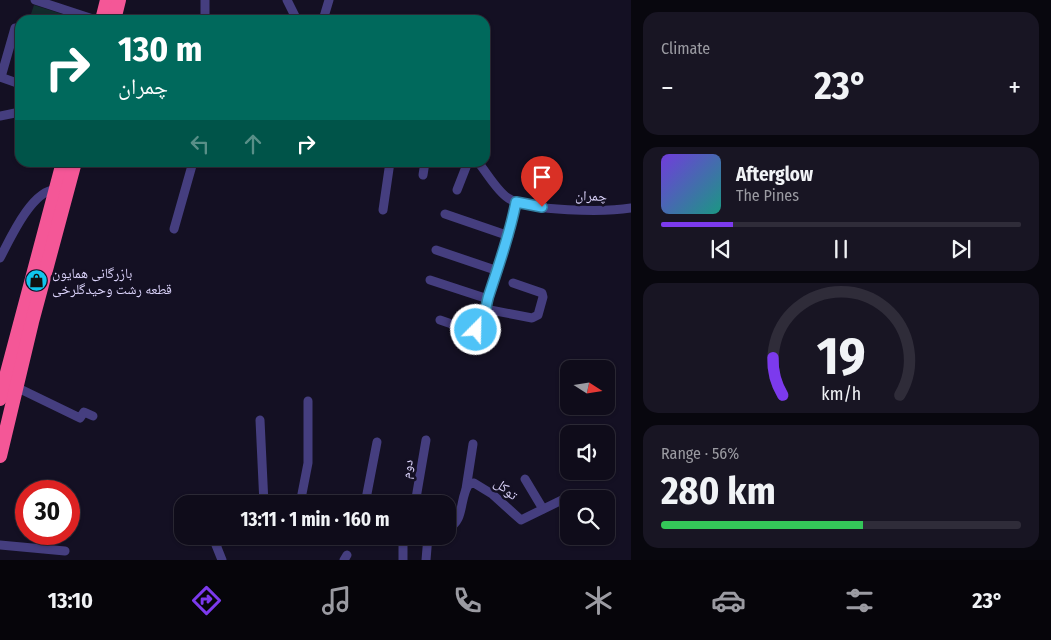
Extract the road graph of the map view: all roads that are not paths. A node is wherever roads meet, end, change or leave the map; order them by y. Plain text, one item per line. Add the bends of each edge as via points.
1 (35, 0) edge
2 (107, 0) edge
3 (119, 0) edge
4 (205, 0) edge
5 (287, 0) edge
6 (329, 0) edge
7 (81, 15) edge
8 (103, 15) edge
9 (115, 15) edge
10 (205, 15) edge
11 (294, 15) edge
12 (324, 15) edge
13 (15, 31) edge
14 (0, 77) edge
15 (15, 82) edge
16 (15, 113) edge
17 (0, 116) edge
18 (62, 167) edge
19 (74, 167) edge
20 (192, 167) edge
21 (389, 167) edge
22 (424, 167) edge
23 (466, 167) edge
24 (482, 167) edge
25 (423, 175) dead end
26 (55, 190) junction
27 (457, 190) dead end
28 (516, 202) junction
29 (631, 208) edge
30 (383, 210) dead end
31 (445, 214) dead end
32 (174, 229) dead end
33 (508, 236) junction
34 (436, 250) dead end
35 (0, 258) edge
36 (498, 271) junction
37 (430, 280) dead end
38 (513, 284) dead end
39 (488, 299) junction
40 (485, 309) junction
41 (440, 320) dead end
42 (16, 387) junction
43 (0, 399) edge
44 (308, 401) dead end
45 (94, 416) dead end
46 (260, 420) dead end
47 (426, 440) dead end
48 (377, 442) dead end
49 (473, 444) dead end
50 (0, 456) edge
51 (525, 479) dead end
52 (466, 489) junction
53 (264, 495) edge
54 (302, 495) edge
55 (367, 495) edge
56 (417, 495) edge
57 (560, 501) edge
58 (543, 509) junction
59 (456, 522) edge
60 (0, 545) edge
61 (216, 545) edge
62 (403, 545) edge
63 (427, 545) edge
64 (65, 551) dead end
65 (222, 560) edge
66 (403, 560) edge
67 (426, 560) edge

1 - 7 street
2 - 8 highway
3 - 9 highway
4 - 10 street
5 - 11 street
6 - 12 street
13 - 14 street
14 - 15 street
16 - 17 street
18 - 26 highway
19 - 42 highway
20 - 32 street
21 - 30 street
22 - 25 street
23 - 27 street
24 - 28 street via 504,195
26 - 35 street via 36,198
26 - 43 highway
28 - 29 street, چمران via 581,210
28 - 33 street
31 - 33 street
33 - 36 street
34 - 36 street
36 - 39 street
37 - 39 street
38 - 40 street via 542,293 544,297 538,315 532,318
39 - 40 street
40 - 41 street via 476,330
42 - 45 street via 80,418 84,412
42 - 50 highway
44 - 54 street via 308,463
46 - 53 street
47 - 56 street, دوم
48 - 55 street
49 - 52 street
51 - 58 street
52 - 58 street, توکل via 474,483 521,520
52 - 59 street
57 - 58 street, توکل
60 - 64 street
61 - 65 street
62 - 66 street
63 - 67 street

